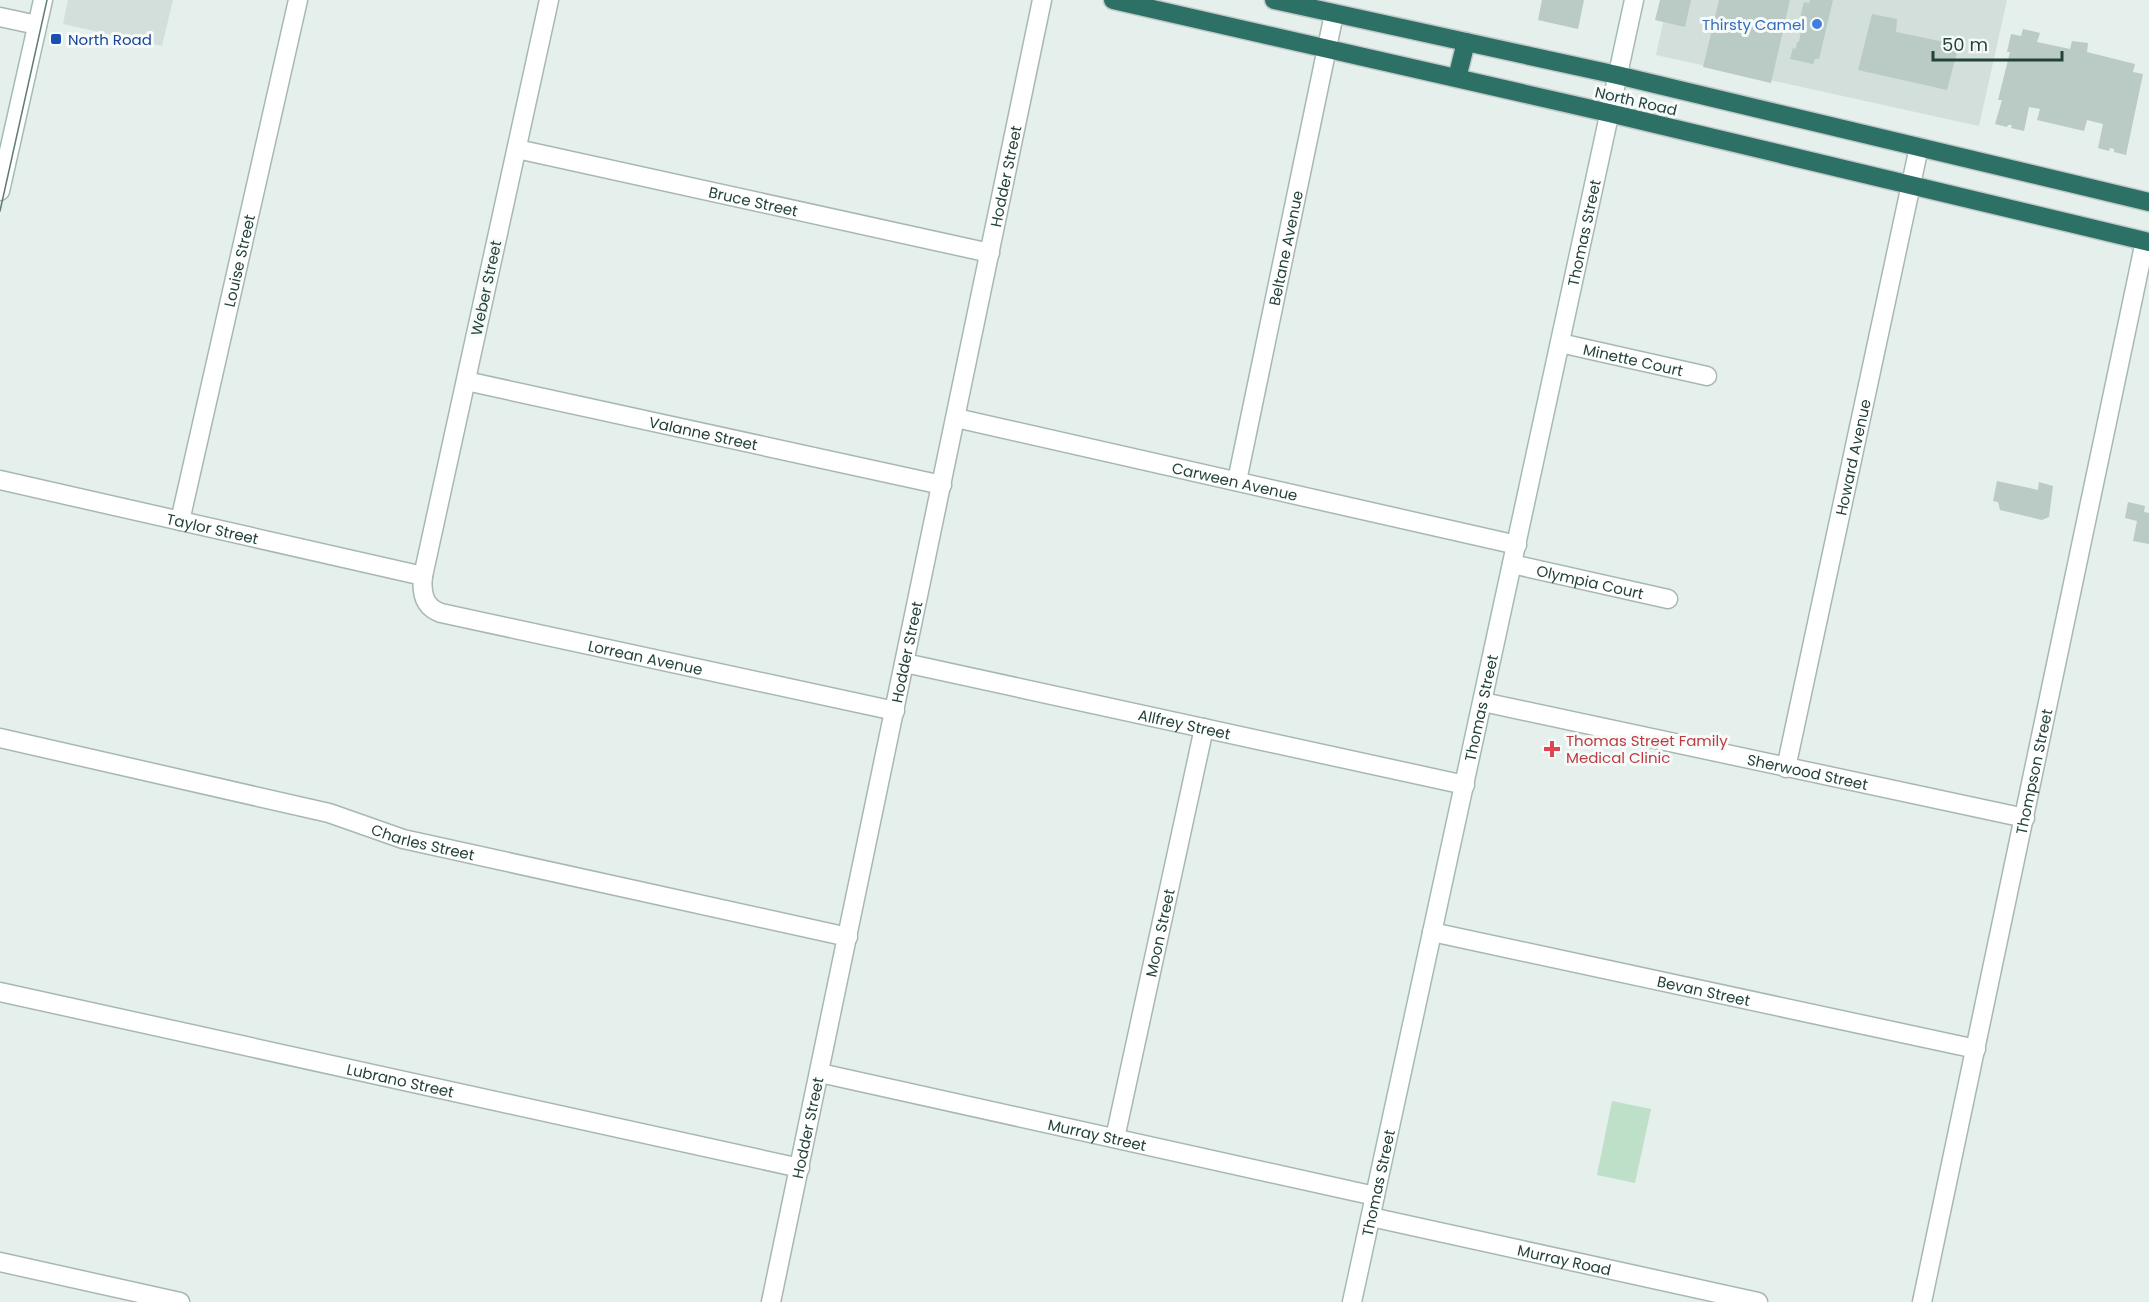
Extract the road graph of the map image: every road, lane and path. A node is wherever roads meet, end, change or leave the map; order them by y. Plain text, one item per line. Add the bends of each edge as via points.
1 (43, 0) edge
2 (298, 0) edge
3 (549, 0) edge
4 (1042, 0) edge
5 (1113, 0) edge
6 (1274, 0) edge
7 (1634, 0) edge
8 (1334, 14) junction
9 (0, 17) edge
10 (37, 25) junction
11 (1466, 42) junction
12 (1327, 50) junction
13 (1617, 75) junction
14 (1457, 78) junction
15 (1609, 113) junction
16 (1919, 147) junction
17 (517, 149) junction
18 (1910, 186) junction
19 (0, 191) edge
20 (2149, 202) edge
21 (2147, 241) edge
22 (990, 253) junction
23 (1560, 343) junction
24 (1707, 376) dead end
25 (466, 381) junction
26 (956, 418) junction
27 (0, 480) edge
28 (1237, 481) junction
29 (942, 485) junction
30 (180, 521) junction
31 (1517, 545) junction
32 (1512, 564) junction
33 (423, 576) junction
34 (1668, 600) dead end
35 (905, 663) junction
36 (1483, 702) junction
37 (895, 711) junction
38 (1204, 728) junction
39 (0, 738) edge
40 (1786, 768) junction
41 (1465, 785) junction
42 (2025, 818) junction
43 (1432, 932) junction
44 (848, 937) junction
45 (0, 992) edge
46 (1976, 1048) junction
47 (820, 1073) junction
48 (1115, 1138) junction
49 (800, 1168) junction
50 (1375, 1196) junction
51 (1371, 1217) junction
52 (0, 1262) edge
53 (180, 1302) edge
54 (771, 1302) edge
55 (1352, 1302) edge
56 (1758, 1302) edge
57 (1922, 1302) edge

1 - 10 street
2 - 30 street, Louise Street
3 - 17 street, Weber Street
4 - 22 street, Hodder Street
5 - 12 highway, North Road
6 - 8 highway, North Road
7 - 13 street, Thomas Street
8 - 11 highway, North Road
8 - 12 street, Beltane Avenue
9 - 10 street
10 - 19 street
11 - 13 highway, North Road
11 - 14 highway
12 - 14 highway, North Road
12 - 28 street, Beltane Avenue
13 - 15 street, Thomas Street
13 - 16 highway, North Road
14 - 15 highway, North Road
15 - 18 highway, North Road
15 - 23 street, Thomas Street
16 - 18 street, Howard Avenue
16 - 20 highway, North Road
17 - 22 street, Bruce Street
17 - 25 street, Weber Street
18 - 21 highway, North Road
18 - 40 street, Howard Avenue
21 - 42 street, Thompson Street
22 - 26 street, Hodder Street
23 - 24 street, Minette Court
23 - 31 street, Thomas Street
25 - 29 street, Valanne Street
25 - 33 street, Weber Street
26 - 28 street, Carween Avenue
26 - 29 street, Hodder Street
27 - 30 street, Taylor Street
28 - 31 street, Carween Avenue
29 - 35 street, Hodder Street
30 - 33 street, Taylor Street
31 - 32 street, Thomas Street
32 - 34 street, Olympia Court
32 - 36 street, Thomas Street
33 - 37 street, Lorrean Avenue via 423,596 432,609 441,613
35 - 37 street, Hodder Street
35 - 38 street, Allfrey Street
36 - 40 street, Sherwood Street
36 - 41 street, Thomas Street
37 - 44 street, Hodder Street
38 - 41 street, Allfrey Street
38 - 48 street, Moon Street
39 - 44 street, Charles Street via 329,813 403,839
40 - 42 street, Sherwood Street
41 - 43 street, Thomas Street
42 - 46 street, Thompson Street
43 - 46 street, Bevan Street
43 - 50 street, Thomas Street
44 - 47 street, Hodder Street
45 - 49 street, Lubrano Street
46 - 57 street, Thompson Street
47 - 48 street, Murray Street
47 - 49 street, Hodder Street
48 - 50 street, Murray Street
49 - 54 street, Hodder Street
50 - 51 street, Thomas Street
51 - 55 street, Thomas Street
51 - 56 street, Murray Road
52 - 53 street

